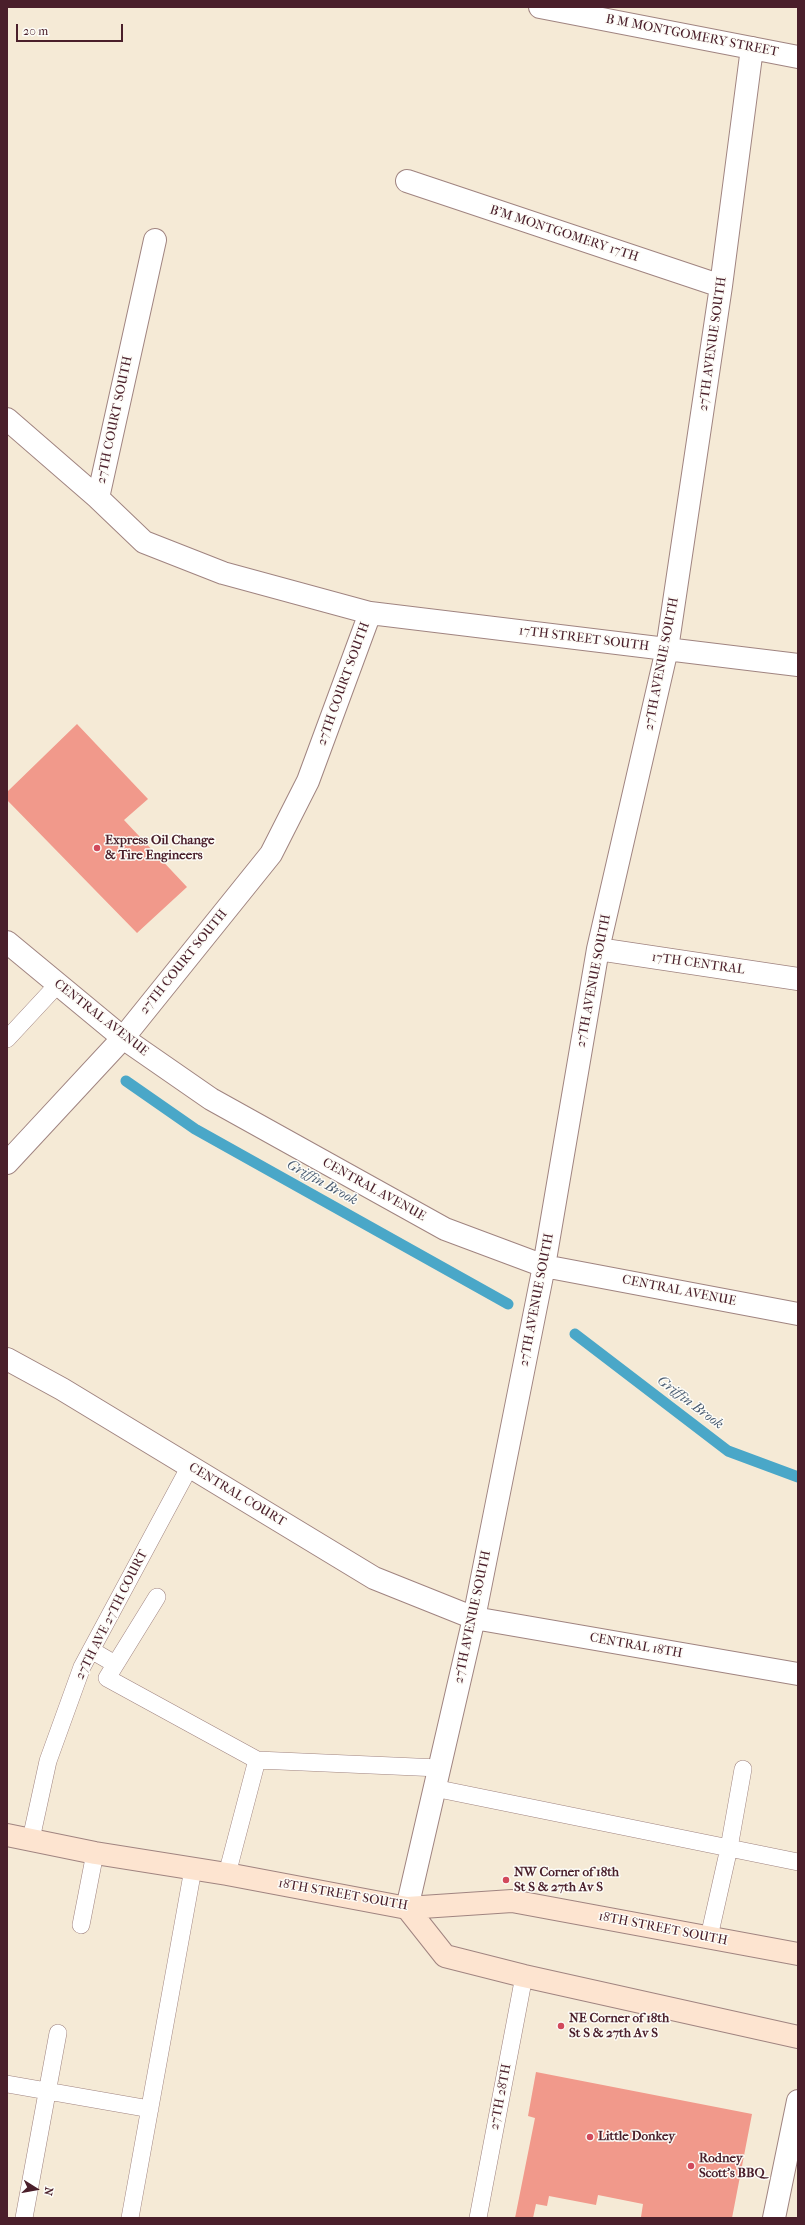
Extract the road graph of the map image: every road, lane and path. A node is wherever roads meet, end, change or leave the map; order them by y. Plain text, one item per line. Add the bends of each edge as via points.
1 (540, 7) edge
2 (752, 48) junction
3 (798, 57) edge
4 (407, 181) dead end
5 (154, 240) dead end
6 (721, 286) junction
7 (7, 419) edge
8 (98, 498) junction
9 (370, 613) junction
10 (667, 649) junction
11 (798, 665) edge
12 (7, 942) edge
13 (598, 949) junction
14 (798, 979) edge
15 (58, 984) junction
16 (123, 1038) junction
17 (7, 1040) edge
18 (7, 1163) edge
19 (544, 1266) junction
20 (798, 1314) edge
21 (7, 1359) edge
22 (190, 1466) junction
23 (156, 1597) dead end
24 (474, 1618) junction
25 (91, 1650) junction
26 (115, 1664) junction
27 (798, 1674) edge
28 (257, 1760) junction
29 (743, 1769) dead end
30 (437, 1778) junction
31 (7, 1835) edge
32 (31, 1839) junction
33 (729, 1848) junction
34 (95, 1853) junction
35 (798, 1862) edge
36 (193, 1869) junction
37 (227, 1874) junction
38 (407, 1908) junction
39 (81, 1925) dead end
40 (709, 1937) junction
41 (798, 1954) edge
42 (524, 1976) junction
43 (58, 2033) dead end
44 (798, 2037) edge
45 (7, 2084) edge
46 (47, 2091) junction
47 (798, 2101) edge
48 (150, 2109) junction
49 (24, 2218) edge
50 (130, 2218) edge
51 (478, 2218) edge
52 (774, 2218) edge

1 - 2 street, B M MONTGOMERY STREET
2 - 3 street, B M MONTGOMERY STREET
2 - 6 street, 27TH AVENUE SOUTH
4 - 6 street, B'M MONTGOMERY 17TH
5 - 8 street, 27TH COURT SOUTH
6 - 10 street, 27TH AVENUE SOUTH
7 - 8 street
8 - 9 street, 27TH COURT SOUTH via 144,542 223,573
9 - 10 street, 17TH STREET SOUTH
9 - 16 street, 27TH COURT SOUTH via 308,781 271,854
10 - 11 street, 17TH STREET SOUTH
10 - 13 street, 27TH AVENUE SOUTH
12 - 15 street, CENTRAL AVENUE
13 - 14 street, 17TH CENTRAL
13 - 19 street, 27TH AVENUE SOUTH
15 - 16 street, CENTRAL AVENUE
15 - 17 lane
16 - 18 street, 27TH COURT SOUTH
16 - 19 street, CENTRAL AVENUE via 211,1099 444,1229
19 - 20 street, CENTRAL AVENUE
19 - 24 street, 27TH AVENUE SOUTH
21 - 22 street, CENTRAL COURT
22 - 24 street, CENTRAL COURT via 374,1578
22 - 25 lane, 27TH AVE 27TH COURT
23 - 26 lane
24 - 27 street, CENTRAL 18TH
24 - 30 street, 27TH AVENUE SOUTH
25 - 26 lane
25 - 32 lane, 27TH AVE 27TH COURT via 82,1667 48,1761
26 - 28 lane via 107,1678
28 - 30 lane
28 - 37 lane
29 - 33 lane
30 - 33 lane
30 - 38 street, 27TH AVENUE SOUTH
31 - 32 main road, 18TH STREET SOUTH
32 - 34 main road, 18TH STREET SOUTH
33 - 35 lane
33 - 40 lane
34 - 36 main road, 18TH STREET SOUTH
34 - 39 lane
36 - 37 main road, 18TH STREET SOUTH
36 - 48 lane
37 - 38 main road, 18TH STREET SOUTH
38 - 40 main road, 18TH STREET SOUTH via 512,1901
38 - 42 main road via 445,1956
40 - 41 main road, 18TH STREET SOUTH
42 - 44 main road
42 - 51 lane, 27TH 28TH
43 - 46 lane
45 - 46 lane
46 - 48 lane
46 - 49 lane
47 - 52 street
48 - 50 lane

